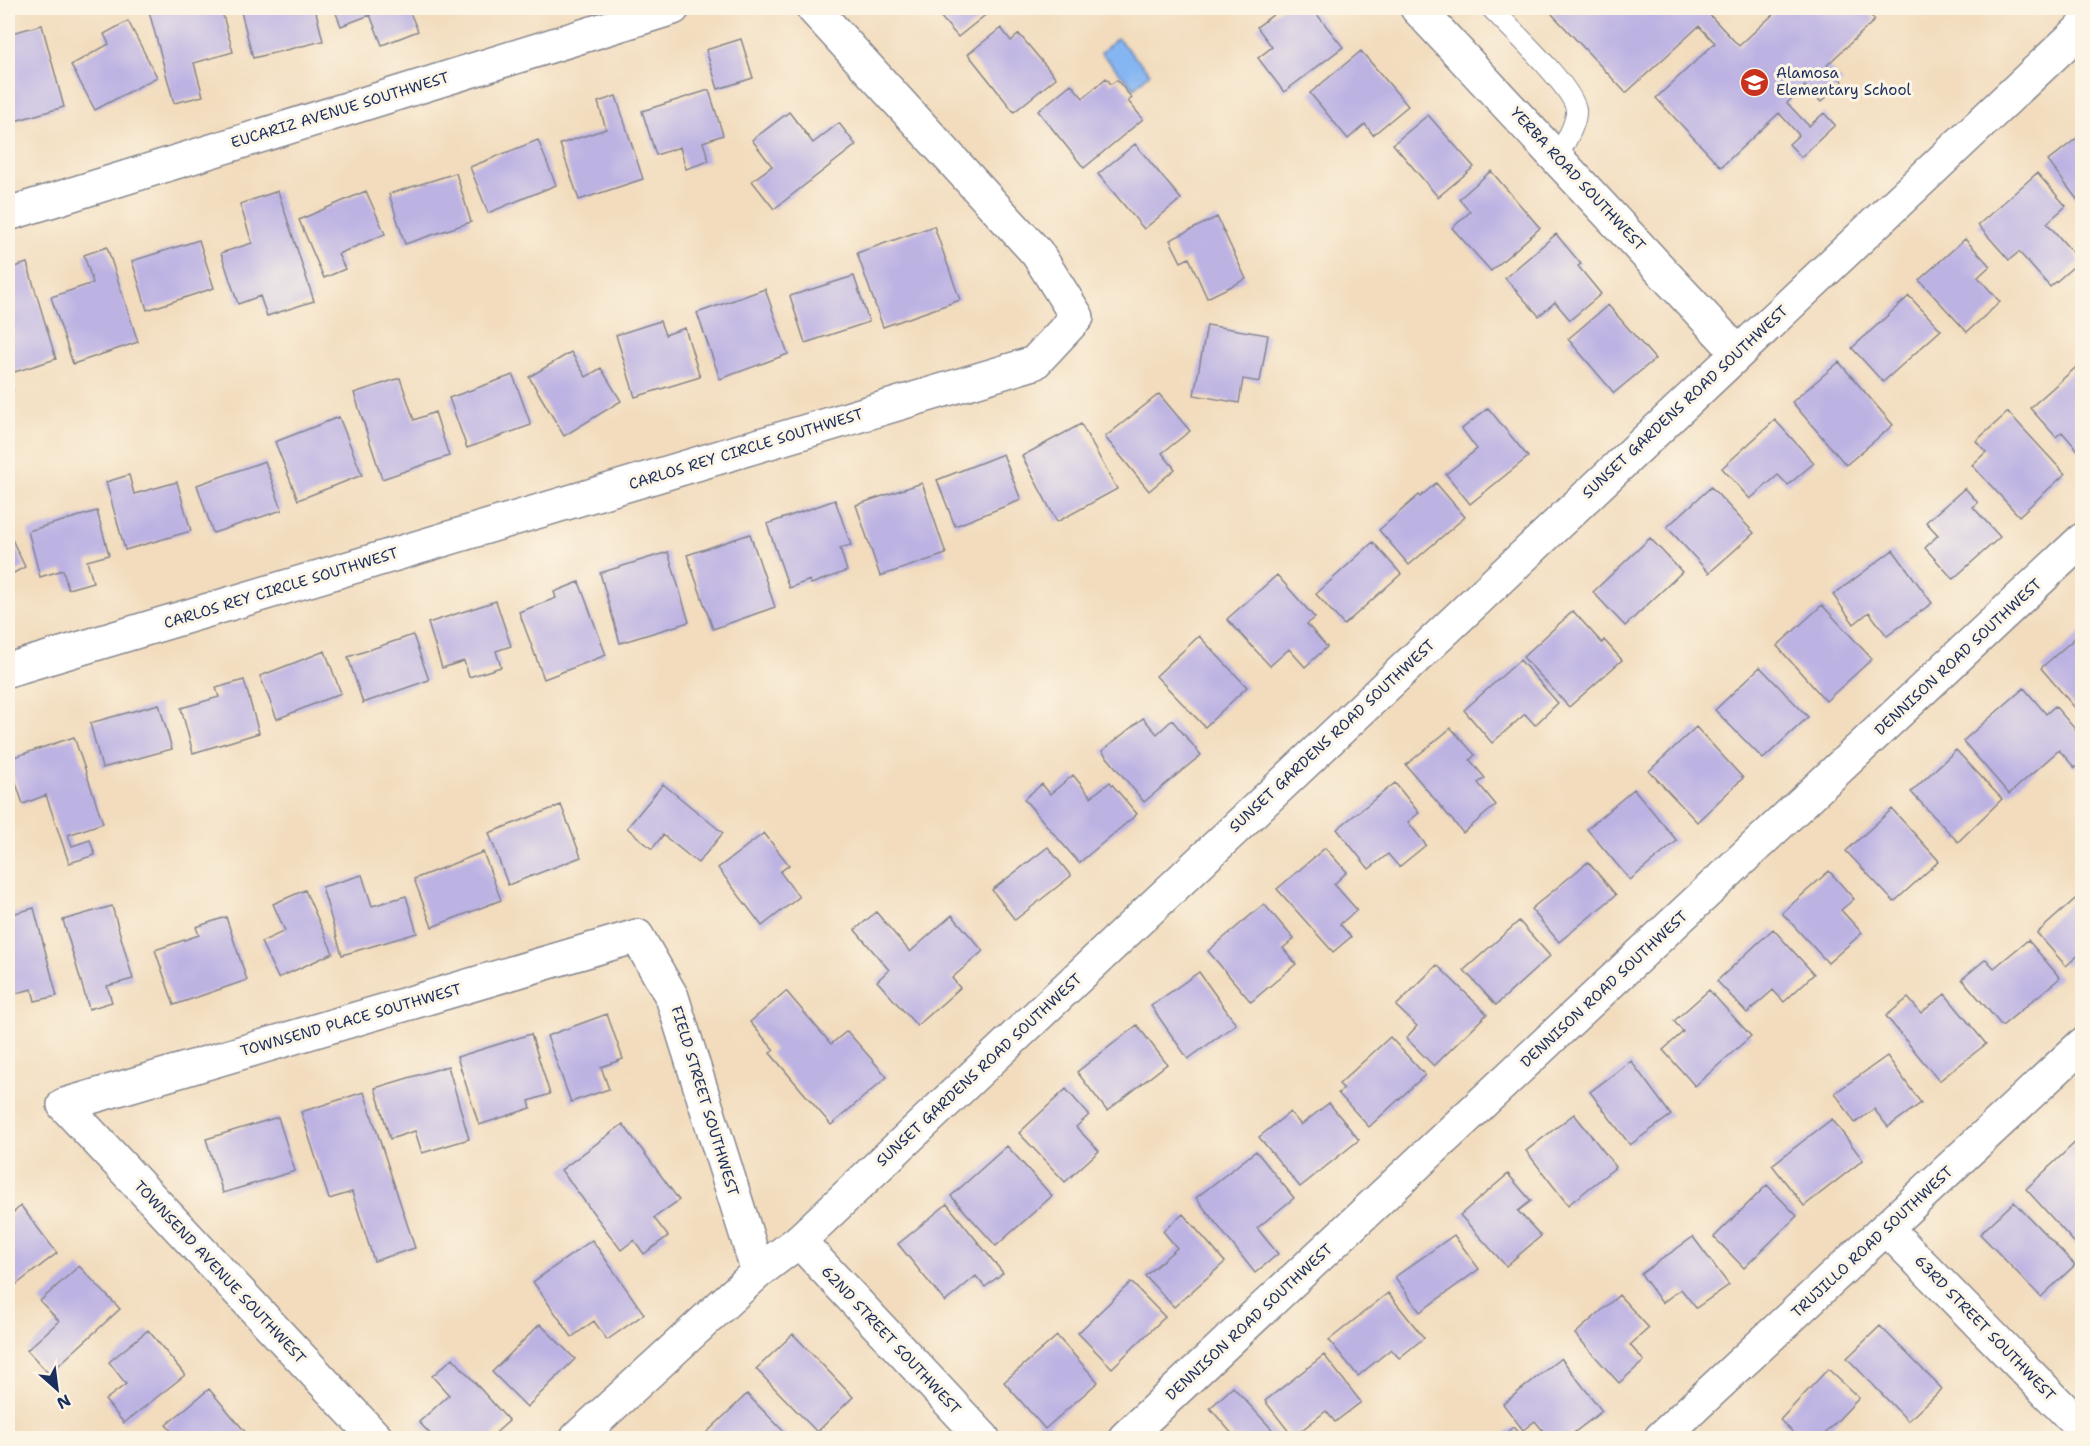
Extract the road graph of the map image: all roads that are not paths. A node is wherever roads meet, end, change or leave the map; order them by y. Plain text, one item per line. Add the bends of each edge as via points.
1 (673, 8) edge
2 (813, 8) edge
3 (1417, 8) edge
4 (1491, 8) edge
5 (589, 21) edge
6 (2082, 28) edge
7 (1558, 157) junction
8 (8, 214) edge
9 (1738, 353) junction
10 (2082, 540) edge
11 (8, 670) edge
12 (637, 936) joint
13 (2082, 1045) edge
14 (64, 1105) joint
15 (1887, 1228) junction
16 (799, 1241) junction
17 (758, 1272) junction
18 (2082, 1428) edge
19 (376, 1438) edge
20 (577, 1438) edge
21 (983, 1438) edge
22 (1125, 1438) edge
23 (1661, 1438) edge

1 - 5 street, EUCARIZ AVENUE SOUTHWEST
2 - 11 street, CARLOS REY CIRCLE SOUTHWEST via 1037,253 1077,317 1034,363
3 - 7 street, YERBA ROAD SOUTHWEST
4 - 7 lane via 1572,98 1576,110 1572,128
5 - 8 street, EUCARIZ AVENUE SOUTHWEST
6 - 9 street, SUNSET GARDENS ROAD SOUTHWEST
7 - 9 street, YERBA ROAD SOUTHWEST
9 - 16 street, SUNSET GARDENS ROAD SOUTHWEST
10 - 22 street, DENNISON ROAD SOUTHWEST
12 - 14 street, TOWNSEND PLACE SOUTHWEST
12 - 17 street, FIELD STREET SOUTHWEST via 672,997
13 - 15 street, TRUJILLO ROAD SOUTHWEST
14 - 19 street, TOWNSEND AVENUE SOUTHWEST
15 - 18 street, 63RD STREET SOUTHWEST
15 - 23 street, TRUJILLO ROAD SOUTHWEST
16 - 17 street, SUNSET GARDENS ROAD SOUTHWEST
16 - 21 street, 62ND STREET SOUTHWEST
17 - 20 street, SUNSET GARDENS ROAD SOUTHWEST

